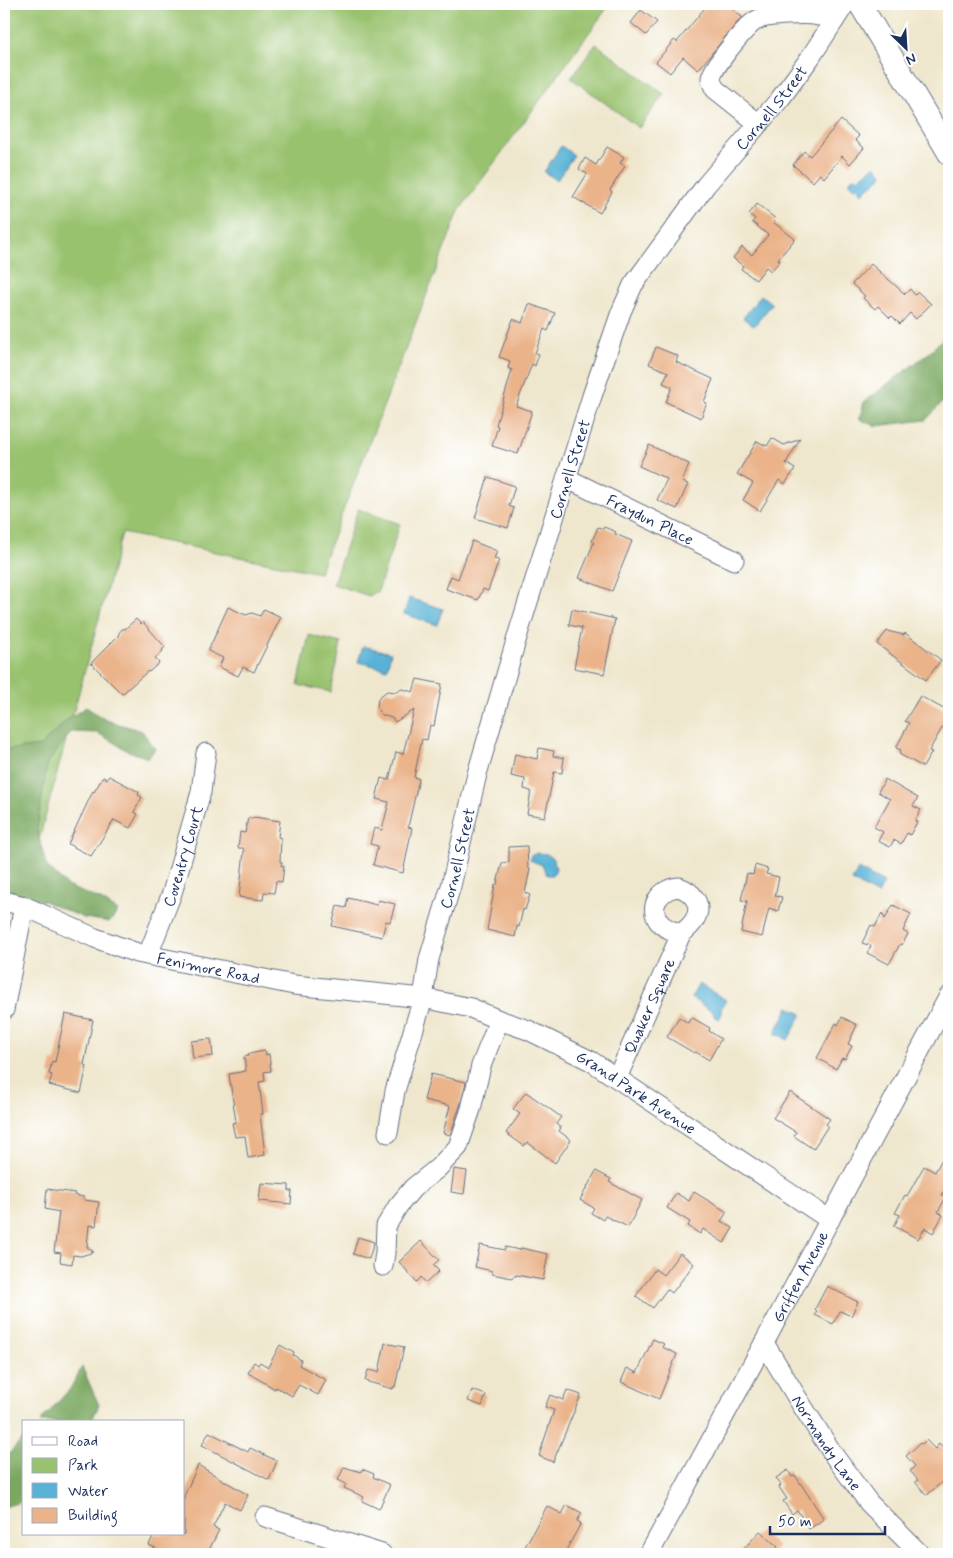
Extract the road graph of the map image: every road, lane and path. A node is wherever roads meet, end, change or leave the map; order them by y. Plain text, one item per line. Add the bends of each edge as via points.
1 (845, 4) edge
2 (860, 4) edge
3 (834, 21) junction
4 (759, 124) junction
5 (949, 153) edge
6 (566, 478) junction
7 (734, 560) dead end
8 (206, 753) dead end
9 (4, 901) edge
10 (24, 906) junction
11 (681, 934) dead end
12 (148, 955) junction
13 (949, 996) edge
14 (424, 998) junction
15 (4, 1010) edge
16 (499, 1020) junction
17 (617, 1078) junction
18 (388, 1133) dead end
19 (830, 1220) junction
20 (383, 1266) dead end
21 (764, 1343) junction
22 (265, 1517) dead end
23 (382, 1554) edge
24 (649, 1554) edge
25 (920, 1554) edge

1 - 3 street, Cornell Street
2 - 5 main road
3 - 4 street, Cornell Street
3 - 4 street via 818,15 762,18 750,25 714,70 712,84 715,89
4 - 6 street, Cornell Street via 706,185 633,285 601,368
6 - 7 street, Fraydun Place
6 - 14 street, Cornell Street via 477,774 451,886 429,959
8 - 12 street, Coventry Court via 201,792 189,834 172,893
9 - 10 street, Fenimore Road
10 - 12 street, Fenimore Road via 95,938
10 - 15 street
11 - 17 street, Quaker Square
12 - 14 street, Fenimore Road via 294,985
13 - 19 street, Griffen Avenue
14 - 16 street, Grand Park Avenue via 471,1008
14 - 18 street, Cornell Street via 395,1091
16 - 17 street, Grand Park Avenue via 528,1030 591,1061
16 - 20 street via 481,1066 472,1109 458,1147 398,1206 386,1226
17 - 19 street, Grand Park Avenue
19 - 21 street, Griffen Avenue
21 - 24 street, Griffen Avenue
21 - 25 street, Normandy Lane via 835,1457 869,1504
22 - 23 street

